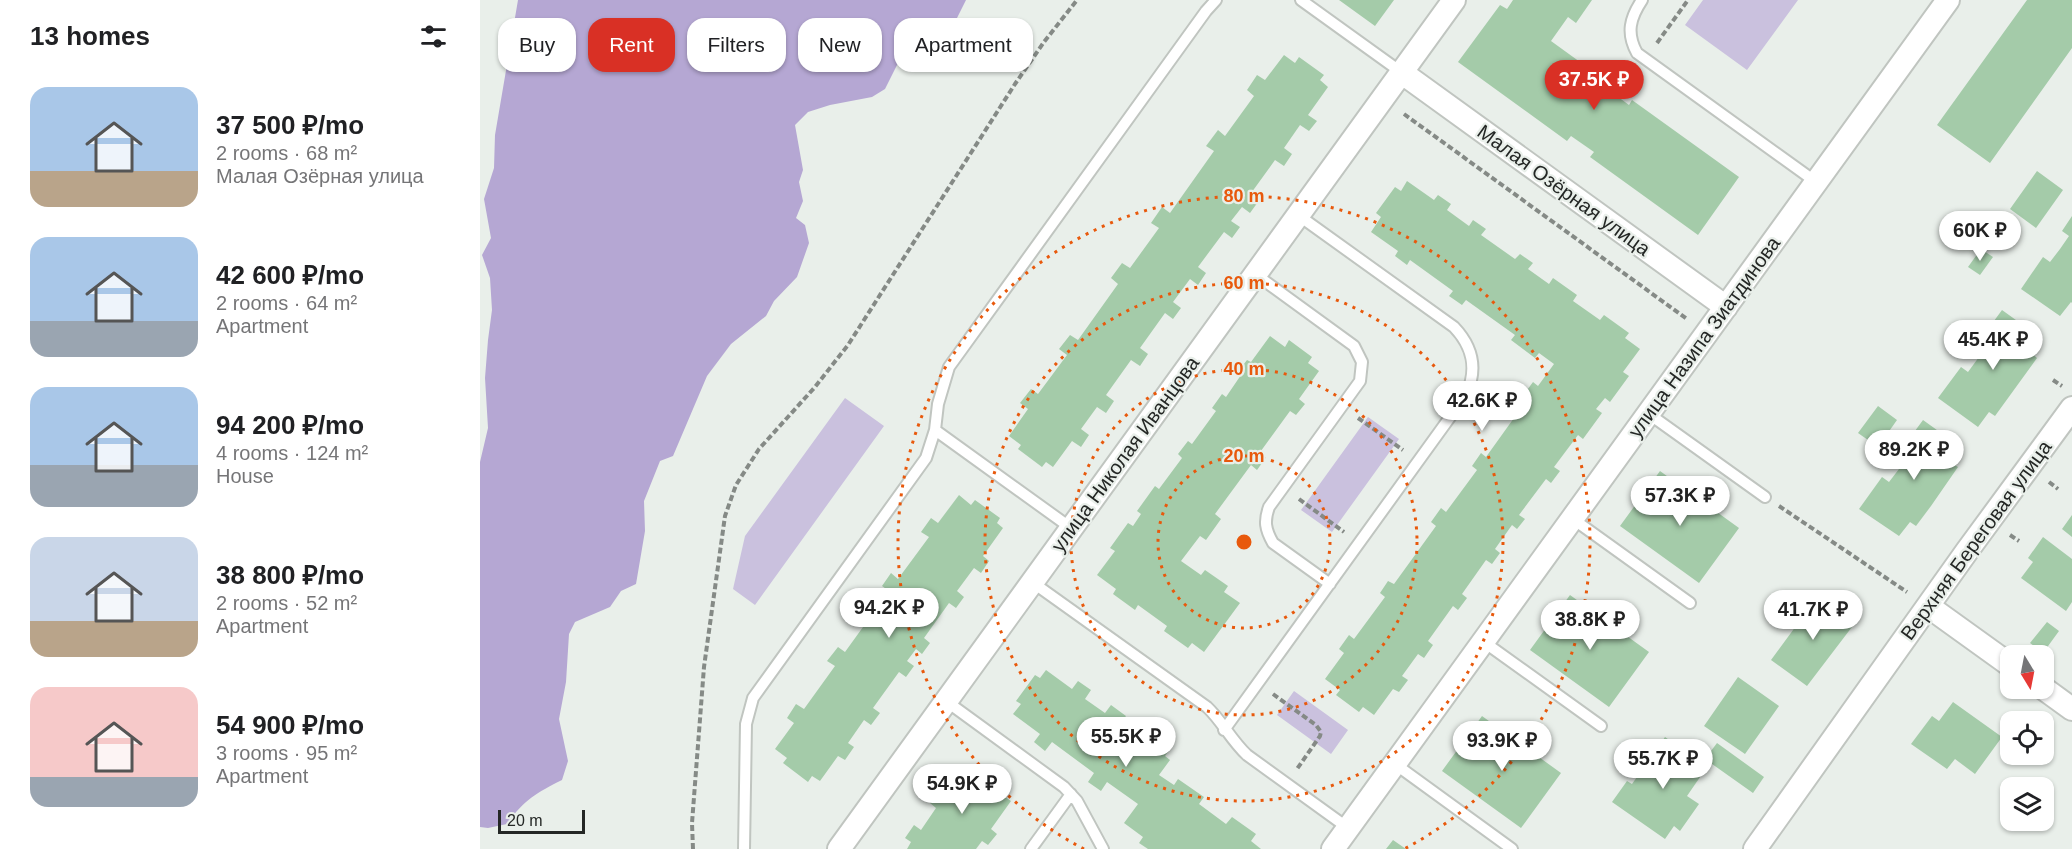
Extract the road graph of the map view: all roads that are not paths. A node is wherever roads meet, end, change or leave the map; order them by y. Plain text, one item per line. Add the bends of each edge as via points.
1 (1216, 0) edge
2 (1301, 0) edge
3 (1454, 0) edge
4 (1642, 0) edge
5 (1948, 0) edge
6 (1401, 72) junction
7 (1816, 182) junction
8 (1298, 215) junction
9 (1255, 274) junction
10 (1726, 307) junction
11 (2072, 408) edge
12 (1649, 414) junction
13 (935, 430) junction
14 (1765, 497) road end
15 (1573, 519) junction
16 (1071, 528) junction
17 (1032, 582) junction
18 (1330, 584) junction
19 (1690, 603) dead end
20 (1928, 606) junction
21 (1484, 642) junction
22 (2000, 658) edge
23 (2054, 696) edge
24 (946, 701) junction
25 (2072, 710) edge
26 (1600, 726) dead end
27 (1224, 730) junction
28 (1395, 764) junction
29 (1071, 794) junction
30 (1348, 828) junction
31 (744, 849) edge
32 (838, 849) edge
33 (1031, 849) edge
34 (1103, 849) edge
35 (1333, 849) edge
36 (1512, 849) edge
37 (1755, 849) edge

1 - 13 lane via 949,367
2 - 6 lane
3 - 6 street, улица Николая Иванцова
4 - 7 lane via 1634,11 1630,28 1637,53
5 - 7 street, улица Назипа Зиатдинова
6 - 8 street, улица Николая Иванцова
6 - 10 street, Малая Озёрная улица
7 - 10 street, улица Назипа Зиатдинова
8 - 9 street, улица Николая Иванцова
8 - 18 lane via 1454,327 1469,349 1473,369 1466,395
9 - 16 street, улица Николая Иванцова
9 - 18 lane via 1359,353 1360,381 1267,512 1265,525 1273,543
10 - 12 street, улица Назипа Зиатдинова
11 - 20 street, Верхняя Береговая улица
12 - 14 lane
12 - 15 street, улица Назипа Зиатдинова
13 - 16 lane
13 - 31 lane via 920,467 753,698 746,724
15 - 19 lane
15 - 21 street, улица Назипа Зиатдинова
16 - 17 street, улица Николая Иванцова
17 - 24 street, улица Николая Иванцова
17 - 27 lane via 1207,707
18 - 27 lane
20 - 22 street
20 - 37 street, Верхняя Береговая улица
21 - 26 lane
21 - 28 street, улица Назипа Зиатдинова
23 - 25 street
24 - 29 lane
24 - 32 street, улица Николая Иванцова
27 - 30 lane via 1246,755
28 - 30 street, улица Назипа Зиатдинова
28 - 36 lane
29 - 33 lane
29 - 34 lane
30 - 35 street, улица Назипа Зиатдинова

